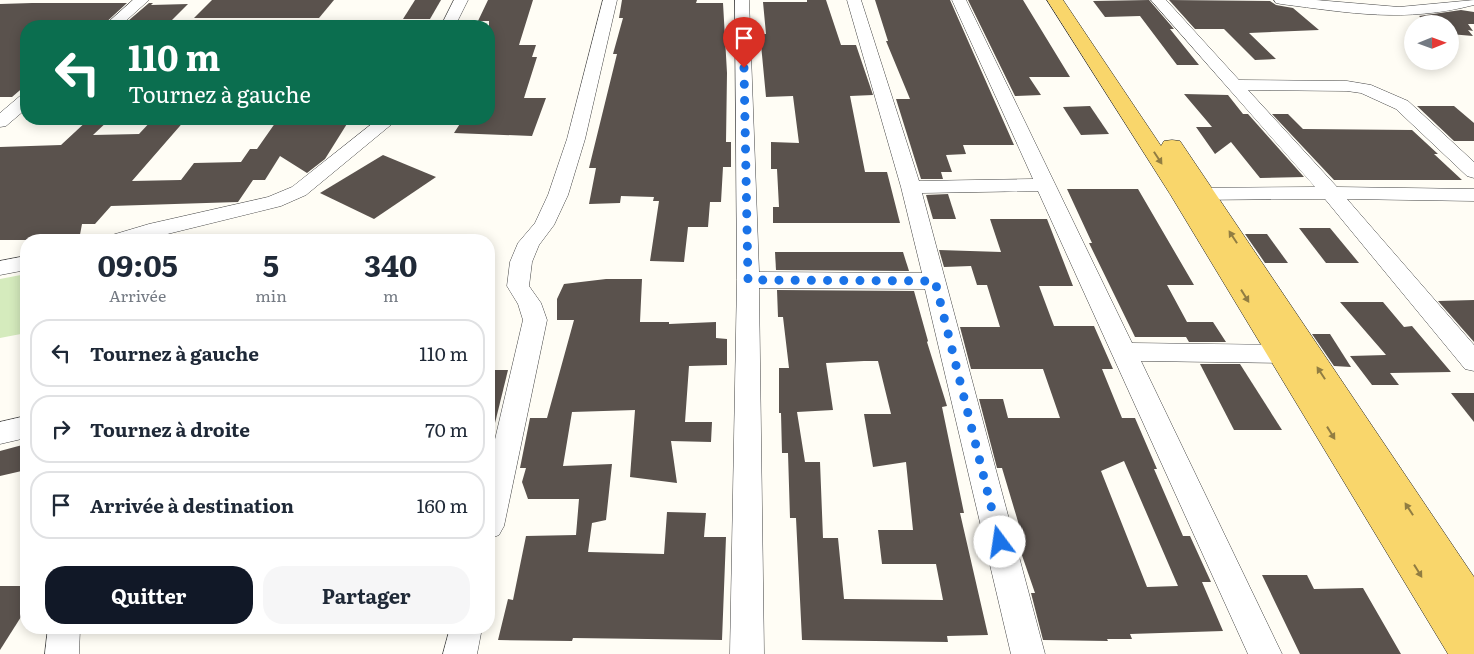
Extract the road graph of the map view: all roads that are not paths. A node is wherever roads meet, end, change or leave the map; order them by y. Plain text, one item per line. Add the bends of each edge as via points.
1 (142, 0) edge
2 (462, 0) edge
3 (610, 0) edge
4 (742, 0) edge
5 (854, 0) edge
6 (959, 0) edge
7 (1055, 0) edge
8 (1071, 0) edge
9 (1158, 0) edge
10 (1281, 0) edge
11 (1466, 2) edge
12 (118, 20) edge
13 (451, 20) edge
14 (1234, 85) junction
15 (20, 104) edge
16 (0, 106) edge
17 (20, 107) edge
18 (0, 122) edge
19 (382, 125) edge
20 (1474, 172) edge
21 (1046, 185) junction
22 (911, 186) junction
23 (1331, 193) junction
24 (1193, 194) junction
25 (1474, 195) edge
26 (139, 234) edge
27 (20, 264) edge
28 (0, 268) edge
29 (748, 280) junction
30 (935, 281) junction
31 (1125, 352) junction
32 (1282, 354) junction
33 (1474, 362) edge
34 (20, 428) edge
35 (0, 433) edge
36 (495, 499) edge
37 (1474, 609) edge
38 (64, 634) edge
39 (465, 634) edge
40 (62, 654) edge
41 (460, 654) edge
42 (747, 654) edge
43 (1028, 654) edge
44 (1264, 654) edge
45 (1470, 654) edge

1 - 12 street
2 - 13 street
3 - 36 street via 576,139 558,195 521,262 518,286 535,320
4 - 29 street
5 - 22 street
6 - 21 street
7 -> 24 main road
8 - 24 main road
9 - 14 street
10 - 11 street via 1426,12
14 - 20 street via 1365,89 1402,106
14 - 23 street
15 - 16 street
17 - 18 street
19 - 26 street via 299,191 274,202
21 - 22 street
21 - 31 street
22 - 30 street
23 - 24 street
23 - 25 street
23 - 33 street
24 -> 32 main road
37 -> 24 main road
27 - 28 street
29 - 30 street
29 - 42 street
30 - 43 street
31 - 32 street
31 - 44 street
32 -> 45 main road
34 - 35 street
38 - 40 street
39 - 41 street

